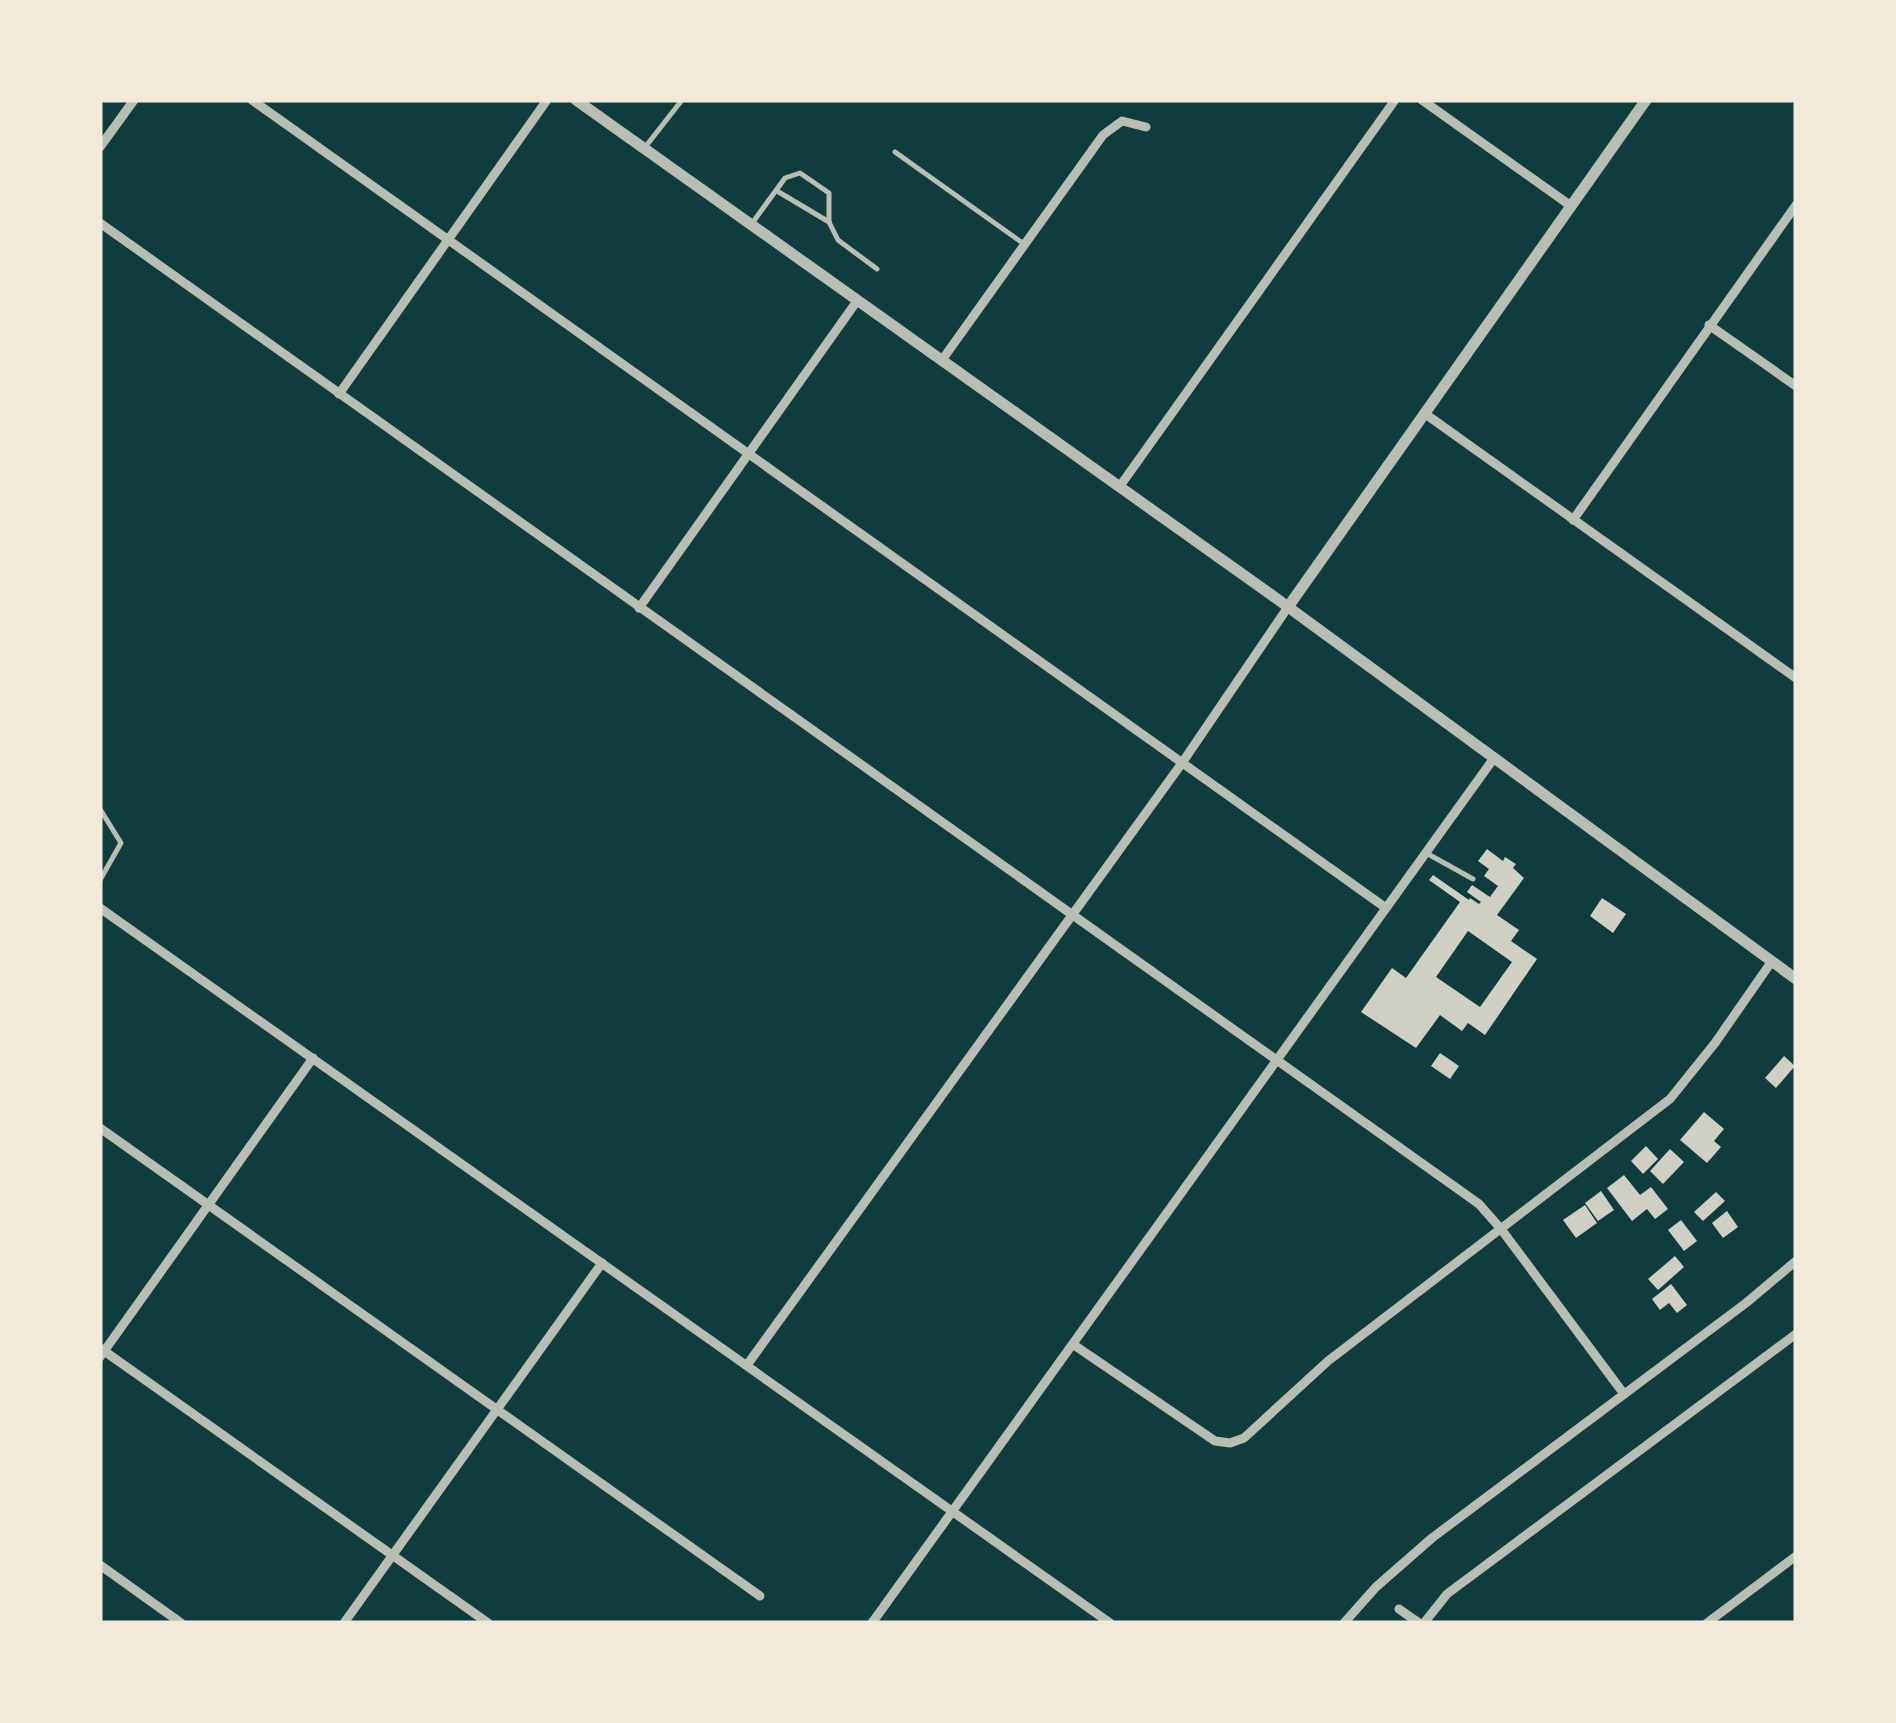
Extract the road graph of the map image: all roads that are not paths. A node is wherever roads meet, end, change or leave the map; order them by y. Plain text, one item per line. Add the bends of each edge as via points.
1 (134, 100) edge
2 (252, 100) edge
3 (548, 100) edge
4 (576, 100) edge
5 (1395, 100) edge
6 (1422, 100) edge
7 (1646, 100) edge
8 (680, 101) edge
9 (1146, 127) dead end
10 (100, 147) edge
11 (644, 148) junction
12 (895, 152) dead end
13 (777, 191) junction
14 (1796, 205) edge
15 (1570, 206) junction
16 (829, 222) junction
17 (100, 224) edge
18 (751, 225) junction
19 (449, 240) junction
20 (1024, 244) junction
21 (877, 269) dead end
22 (857, 300) junction
23 (1709, 326) junction
24 (942, 360) junction
25 (1796, 386) edge
26 (339, 394) junction
27 (1424, 413) junction
28 (748, 454) junction
29 (1120, 486) junction
30 (1573, 520) junction
31 (1288, 607) junction
32 (639, 608) junction
33 (1796, 678) edge
34 (1494, 758) junction
35 (1182, 763) junction
36 (100, 809) edge
37 (1425, 852) junction
38 (1473, 879) dead end
39 (100, 880) edge
40 (100, 908) edge
41 (1386, 908) junction
42 (1072, 914) junction
43 (1772, 962) junction
44 (1796, 979) edge
45 (313, 1058) junction
46 (1278, 1059) junction
47 (100, 1128) edge
48 (209, 1205) junction
49 (1502, 1228) junction
50 (1796, 1261) edge
51 (602, 1264) junction
52 (1796, 1334) edge
53 (1074, 1345) junction
54 (101, 1352) edge
55 (746, 1365) junction
56 (1624, 1394) junction
57 (497, 1410) junction
58 (954, 1510) junction
59 (392, 1554) junction
60 (1796, 1556) edge
61 (100, 1565) edge
62 (760, 1596) dead end
63 (1399, 1609) dead end
64 (1718, 1616) junction
65 (181, 1623) edge
66 (344, 1623) edge
67 (488, 1623) edge
68 (872, 1623) edge
69 (1110, 1623) edge
70 (1344, 1623) edge
71 (1422, 1623) edge
72 (1708, 1623) edge
73 (1729, 1623) edge

1 - 10 street
2 - 19 street
3 - 19 street
4 - 11 street
5 - 29 street
6 - 15 street
7 - 15 street
8 - 11 lane
9 - 20 street via 1113,125
11 - 18 street
12 - 20 lane
13 - 16 lane
13 - 16 lane via 789,175 804,175 829,193
13 - 18 lane
14 - 23 street
15 - 27 street
16 - 21 lane via 843,246
17 - 26 street
18 - 22 street
19 - 26 street
19 - 28 street
20 - 24 street
22 - 24 street
22 - 28 street
23 - 25 street
23 - 30 street
24 - 29 street
26 - 32 street
27 - 30 street
27 - 31 street
28 - 32 street
28 - 35 street
29 - 31 street
30 - 33 street
31 - 34 street
31 - 35 street
32 - 42 street
34 - 37 street
34 - 43 street
35 - 41 street
35 - 42 street
36 - 39 lane via 122,842
37 - 38 lane
37 - 41 street
40 - 45 street
41 - 46 street
42 - 46 street
42 - 55 street
43 - 44 street
43 - 49 street via 1670,1098
45 - 48 street
45 - 51 street
46 - 49 street via 1460,1190
46 - 53 street
47 - 48 street
48 - 54 street
48 - 57 street
49 - 53 street via 1230,1443 1200,1433
49 - 56 street
50 - 56 street
51 - 55 street
51 - 57 street
52 - 71 street via 1447,1594
53 - 58 street
54 - 59 street
55 - 58 street
56 - 70 street via 1432,1538
57 - 59 street
57 - 62 street
58 - 68 street
58 - 69 street
59 - 66 street
59 - 67 street
60 - 64 street
61 - 65 street
63 - 71 street
64 - 72 street
64 - 73 street

